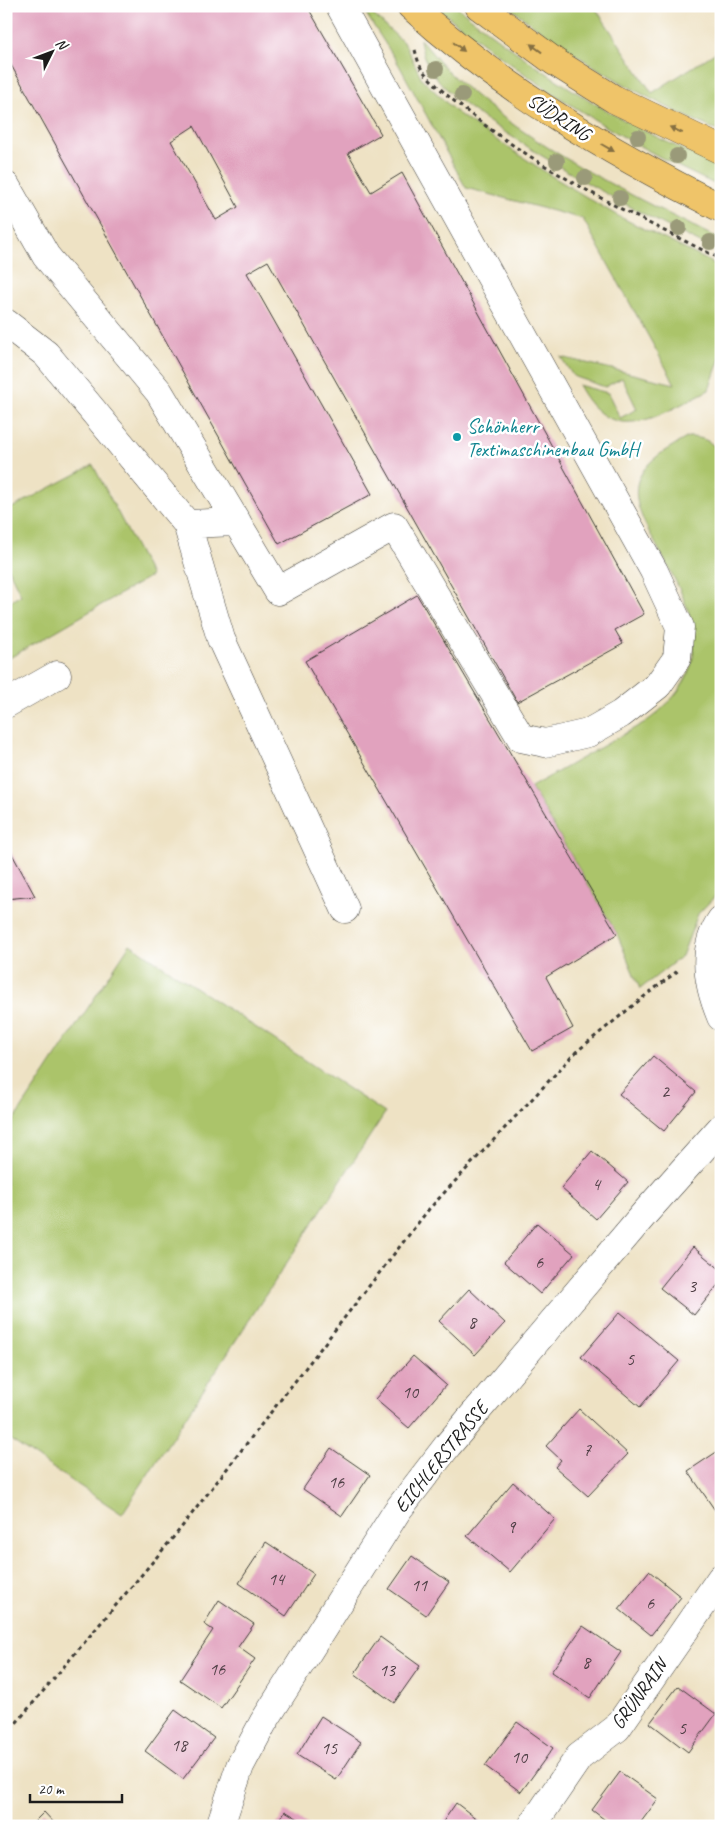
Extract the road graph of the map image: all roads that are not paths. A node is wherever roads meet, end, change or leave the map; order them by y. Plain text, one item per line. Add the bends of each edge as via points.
1 (340, 6) edge
2 (411, 6) edge
3 (479, 6) edge
4 (721, 150) edge
5 (6, 186) edge
6 (721, 208) edge
7 (6, 323) edge
8 (237, 522) junction
9 (187, 524) junction
10 (57, 675) dead end
11 (6, 704) edge
12 (345, 910) dead end
13 (721, 920) edge
14 (721, 1017) edge
15 (721, 1128) edge
16 (721, 1578) edge
17 (220, 1826) edge
18 (532, 1826) edge

1 - 8 street via 654,571 680,627 677,658 658,685 621,714 588,733 545,743 521,738 394,526 278,591
2 -> 6 main road, SÜDRING via 497,77 570,126
4 -> 3 main road via 614,99 555,62
5 - 8 street via 46,256 159,392
7 - 9 street via 46,354
8 - 9 street
9 - 12 street via 221,639
10 - 11 street
13 - 14 street via 709,949 707,974
15 - 17 street, EICHLERSTRASSE via 448,1445 397,1511 263,1723 240,1766
16 - 18 street, GRÜNRAIN via 617,1728 579,1757

